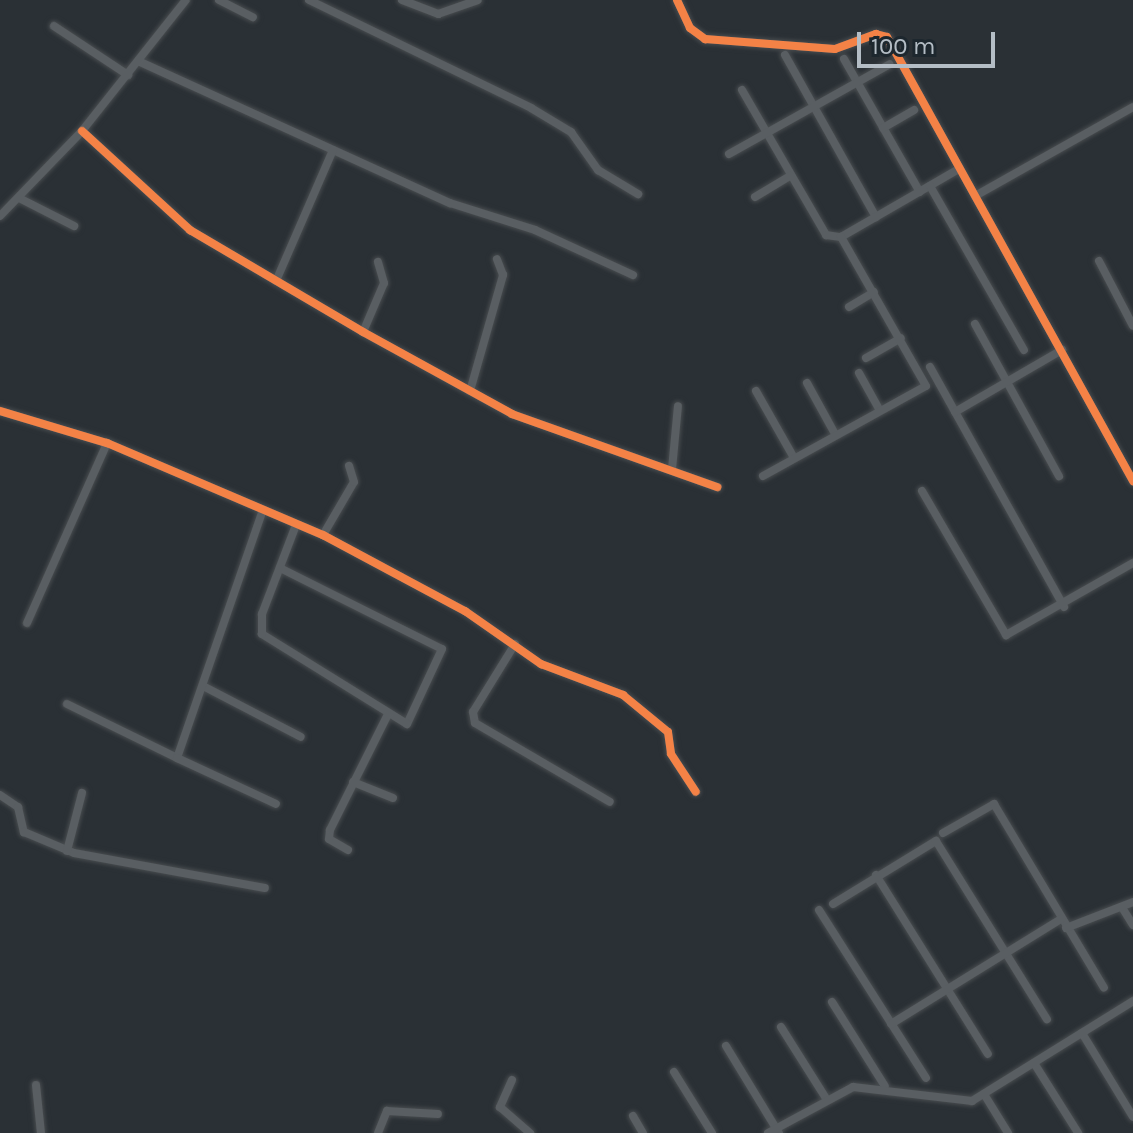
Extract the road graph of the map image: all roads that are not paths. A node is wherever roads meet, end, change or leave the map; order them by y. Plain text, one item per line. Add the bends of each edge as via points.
1 (186, 0) edge
2 (219, 0) edge
3 (309, 0) edge
4 (402, 0) edge
5 (478, 0) edge
6 (677, 0) edge
7 (253, 17) dead end
8 (54, 26) dead end
9 (785, 55) dead end
10 (844, 59) dead end
11 (138, 61) junction
12 (890, 64) dead end
13 (128, 75) junction
14 (858, 83) junction
15 (742, 90) dead end
16 (813, 107) junction
17 (1133, 107) edge
18 (914, 110) dead end
19 (883, 128) junction
20 (82, 131) junction
21 (766, 133) junction
22 (333, 150) junction
23 (729, 154) dead end
24 (959, 169) junction
25 (790, 176) junction
26 (930, 186) junction
27 (920, 192) junction
28 (638, 194) dead end
29 (975, 196) junction
30 (755, 197) dead end
31 (19, 198) junction
32 (0, 216) edge
33 (876, 217) junction
34 (74, 226) dead end
35 (841, 237) junction
36 (497, 259) dead end
37 (1099, 261) dead end
38 (378, 262) dead end
39 (633, 275) dead end
40 (276, 281) junction
41 (874, 292) junction
42 (849, 307) dead end
43 (975, 324) dead end
44 (1133, 326) edge
45 (363, 332) junction
46 (901, 338) junction
47 (1024, 350) dead end
48 (1062, 350) junction
49 (866, 358) dead end
50 (930, 367) dead end
51 (859, 373) dead end
52 (1008, 382) junction
53 (807, 383) dead end
54 (470, 391) junction
55 (756, 391) dead end
56 (678, 406) dead end
57 (879, 409) junction
58 (0, 411) edge
59 (955, 412) junction
60 (835, 434) junction
61 (107, 443) junction
62 (794, 458) junction
63 (349, 466) dead end
64 (672, 469) junction
65 (763, 476) dead end
66 (1059, 476) dead end
67 (1133, 481) edge
68 (717, 487) dead end
69 (922, 491) dead end
70 (262, 513) junction
71 (296, 525) junction
72 (323, 535) junction
73 (1133, 563) edge
74 (280, 568) junction
75 (1064, 607) junction
76 (27, 623) dead end
77 (515, 644) junction
78 (203, 686) junction
79 (67, 704) dead end
80 (387, 716) junction
81 (301, 737) dead end
82 (177, 758) junction
83 (353, 782) junction
84 (696, 792) dead end
85 (82, 793) dead end
86 (0, 795) edge
87 (393, 798) dead end
88 (610, 802) dead end
89 (276, 804) dead end
90 (943, 833) dead end
91 (348, 850) dead end
92 (67, 851) junction
93 (876, 875) junction
94 (265, 888) dead end
95 (1133, 902) edge
96 (833, 904) dead end
97 (1123, 909) junction
98 (819, 910) dead end
99 (1064, 923) junction
100 (1133, 925) edge
101 (1005, 954) junction
102 (1104, 988) dead end
103 (947, 989) junction
104 (832, 1002) dead end
105 (1132, 1003) edge
106 (1047, 1019) dead end
107 (891, 1024) junction
108 (781, 1027) dead end
109 (1082, 1033) junction
110 (726, 1046) dead end
111 (988, 1054) dead end
112 (1034, 1063) junction
113 (674, 1072) dead end
114 (926, 1078) dead end
115 (512, 1080) dead end
116 (36, 1085) dead end
117 (885, 1086) junction
118 (984, 1094) junction
119 (825, 1097) junction
120 (438, 1114) dead end
121 (633, 1116) dead end
122 (1133, 1117) edge
123 (1006, 1130) edge
124 (774, 1131) edge
125 (41, 1133) edge
126 (378, 1133) edge
127 (530, 1133) edge
128 (643, 1133) edge
129 (712, 1133) edge
130 (996, 1133) edge
131 (1078, 1133) edge

1 - 11 street
2 - 7 street
3 - 28 street via 531,108 571,132 598,170
4 - 5 street via 438,14
6 - 24 street via 690,28 705,39 835,49 884,35
8 - 13 street
9 - 16 street
10 - 14 street
11 - 13 street
11 - 22 street
12 - 14 street
13 - 20 street
14 - 16 street
14 - 19 street
15 - 21 street
16 - 21 street
16 - 33 street
17 - 29 street
18 - 19 street
19 - 27 street
20 - 31 street
20 - 40 street via 190,230
21 - 23 street
21 - 25 street
22 - 39 street
22 - 40 street
24 - 26 street
24 - 29 street
25 - 30 street
25 - 35 street via 819,228
26 - 27 street
26 - 47 street
27 - 33 street
29 - 48 street
31 - 32 street
31 - 34 street
33 - 35 street
35 - 41 street
36 - 54 street via 503,275
37 - 44 street
38 - 45 street via 384,283
40 - 45 street
41 - 42 street
41 - 46 street
43 - 52 street
45 - 54 street
46 - 49 street
46 - 57 street via 926,386
48 - 52 street
48 - 67 street
50 - 59 street
51 - 57 street
52 - 59 street
52 - 66 street
53 - 60 street
54 - 64 street via 538,425
55 - 62 street
56 - 64 street
57 - 60 street
58 - 61 street
59 - 75 street
60 - 62 street
61 - 70 street
61 - 76 street
62 - 65 street
63 - 72 street via 354,482
64 - 68 street
69 - 75 street via 1004,634
70 - 71 street
70 - 78 street
71 - 72 street
71 - 74 street
72 - 77 street
73 - 75 street
74 - 80 street via 259,623 266,641
74 - 80 street via 442,649 407,724
77 - 84 street via 550,668 642,708 668,732 671,754
77 - 88 street via 473,712 475,723
78 - 81 street
78 - 82 street
79 - 82 street
80 - 83 street
82 - 89 street
83 - 87 street
83 - 91 street via 328,835
85 - 92 street
86 - 92 street via 18,807 24,832
90 - 99 street via 994,804
92 - 94 street
93 - 96 street
93 - 101 street via 936,841
93 - 103 street
95 - 97 street
97 - 99 street
97 - 100 street
98 - 107 street
99 - 101 street
99 - 102 street
101 - 103 street
101 - 106 street
103 - 107 street
103 - 111 street
104 - 117 street
105 - 109 street
107 - 114 street
108 - 119 street
109 - 112 street
109 - 122 street
110 - 124 street
112 - 118 street
112 - 131 street
113 - 129 street
115 - 127 street via 500,1107
116 - 125 street
117 - 118 street via 972,1101
117 - 119 street
118 - 123 street
119 - 124 street
120 - 126 street via 387,1111
121 - 128 street
123 - 130 street

